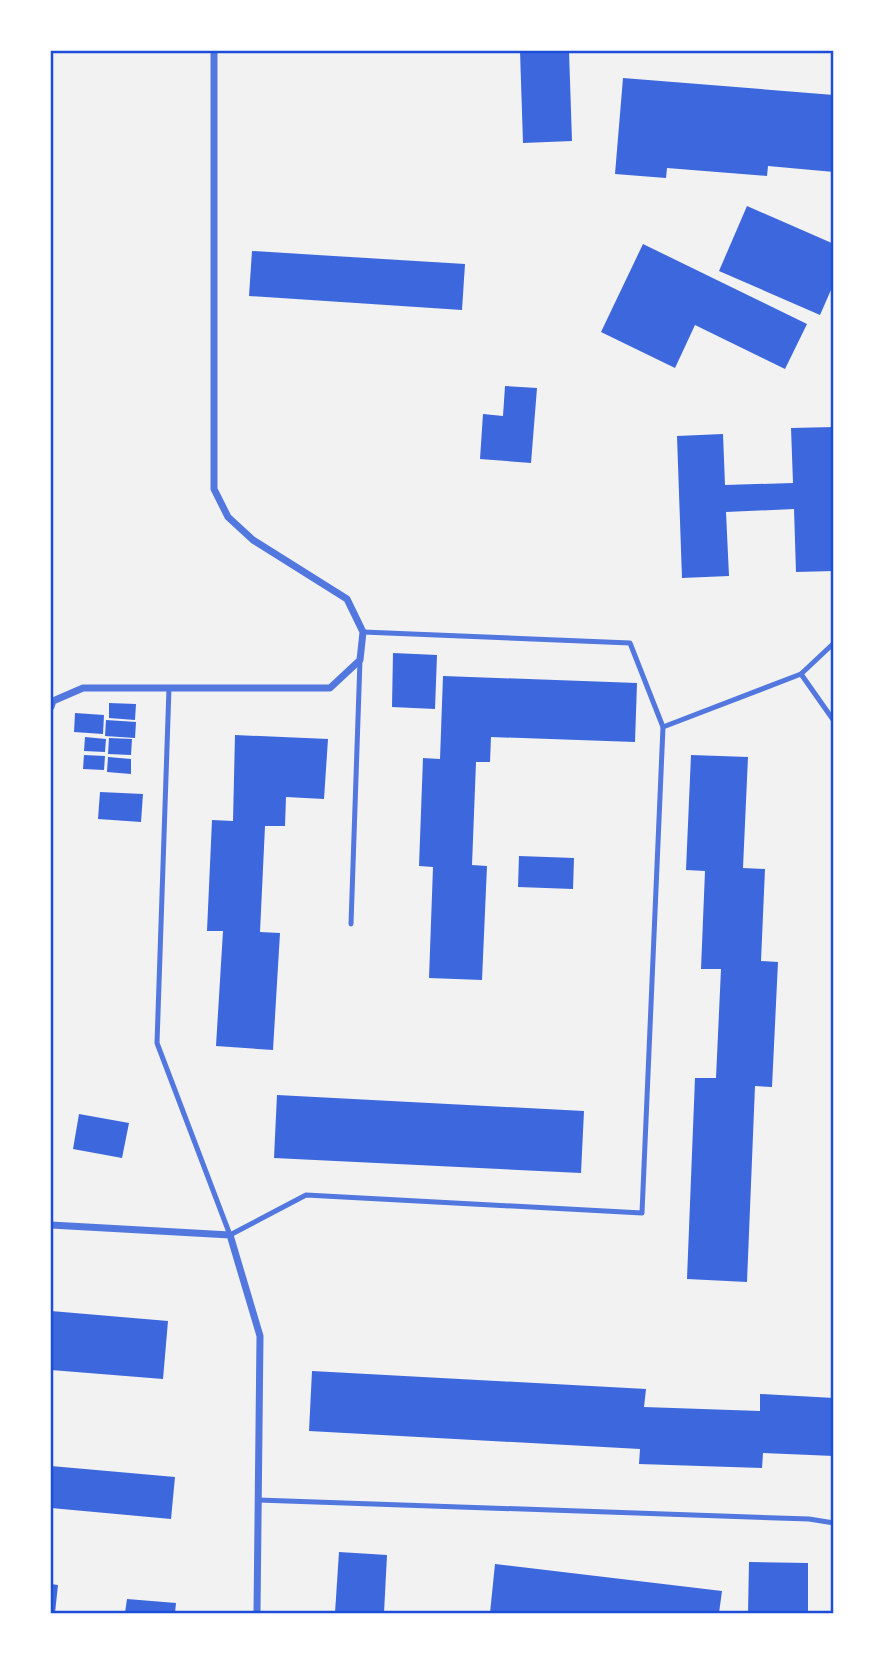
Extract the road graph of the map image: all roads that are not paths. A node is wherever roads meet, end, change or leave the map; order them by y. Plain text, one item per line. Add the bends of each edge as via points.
1 (214, 51) edge
2 (363, 632) junction
3 (834, 643) edge
4 (360, 660) junction
5 (801, 674) junction
6 (169, 688) junction
7 (51, 707) edge
8 (834, 721) edge
9 (663, 727) junction
10 (352, 924) dead end
11 (51, 1225) edge
12 (230, 1235) junction
13 (258, 1500) junction
14 (834, 1523) edge
15 (257, 1613) edge

1 - 2 street via 214,489 229,517 253,540 347,599
2 - 4 street
2 - 9 lane via 630,643
3 - 5 lane
4 - 6 street via 330,688
4 - 10 lane
5 - 8 lane
5 - 9 lane
6 - 7 street via 83,688 54,701
6 - 12 lane via 157,1043
9 - 12 lane via 642,1213 306,1195
11 - 12 street
12 - 13 street via 260,1336
13 - 14 lane
13 - 15 street

